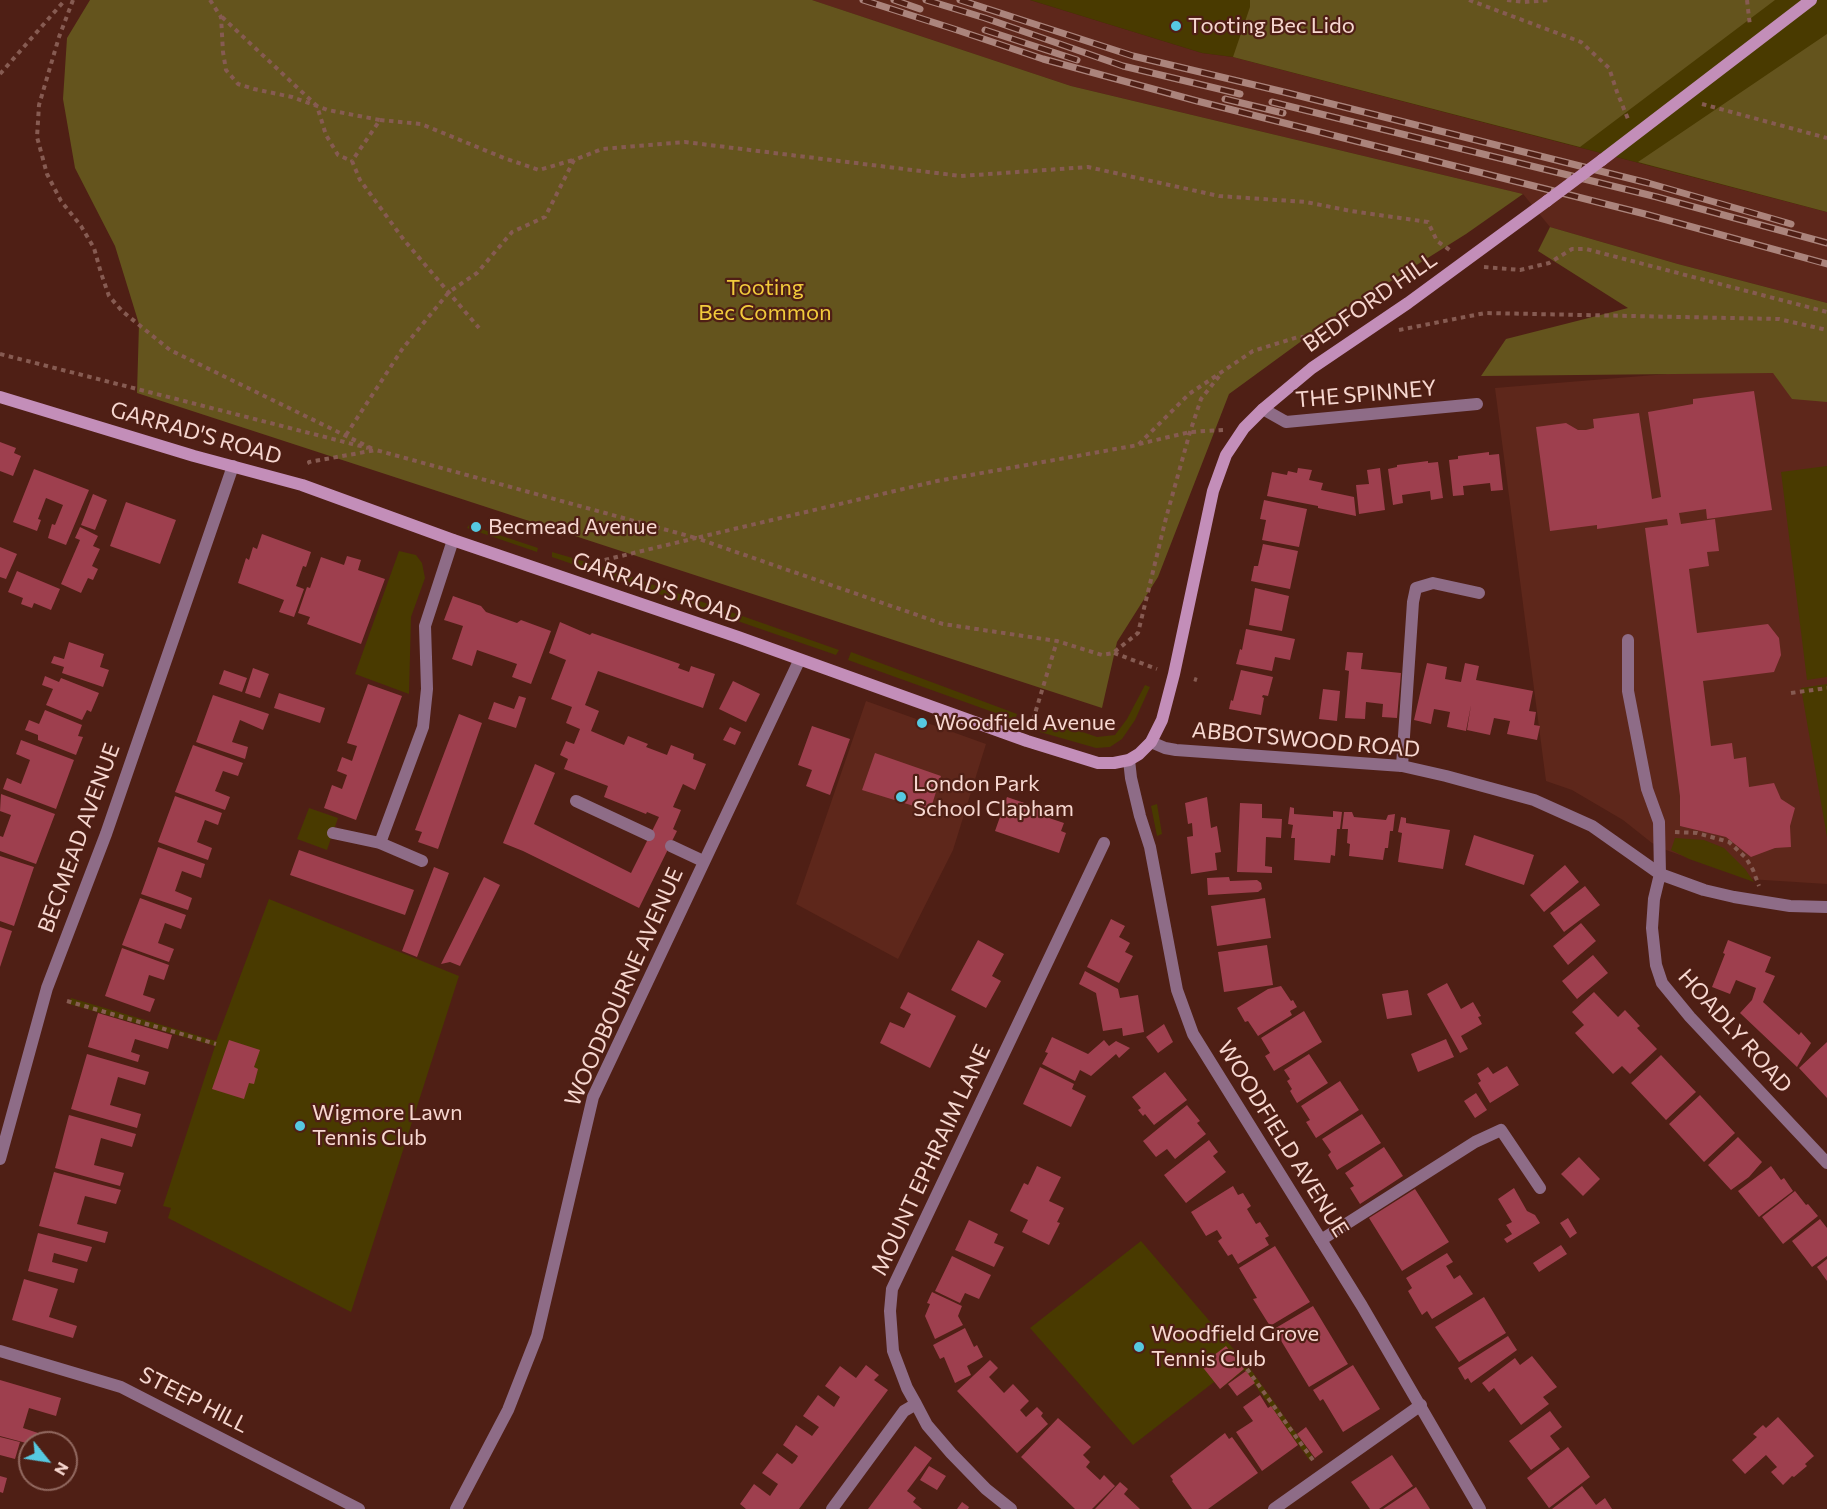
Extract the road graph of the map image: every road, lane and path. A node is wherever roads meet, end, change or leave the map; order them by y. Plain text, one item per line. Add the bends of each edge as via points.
1 (65, 0) edge
2 (73, 0) edge
3 (210, 0) edge
4 (1469, 0) edge
5 (1507, 0) edge
6 (1550, 0) edge
7 (1747, 0) edge
8 (1811, 0) edge
9 (221, 17) junction
10 (1752, 45) junction
11 (0, 74) edge
12 (1684, 99) junction
13 (317, 106) junction
14 (380, 120) junction
15 (1638, 134) junction
16 (1827, 138) edge
17 (574, 160) junction
18 (352, 161) junction
19 (1465, 261) junction
20 (449, 292) junction
21 (1827, 312) edge
22 (479, 328) dead end
23 (1827, 330) edge
24 (1397, 331) dead end
25 (1353, 339) junction
26 (0, 354) edge
27 (1223, 372) junction
28 (0, 397) edge
29 (1477, 404) dead end
30 (1263, 409) junction
31 (1244, 429) junction
32 (1190, 432) junction
33 (346, 435) junction
34 (1138, 445) junction
35 (376, 450) junction
36 (310, 464) dead end
37 (233, 466) junction
38 (696, 538) junction
39 (453, 540) junction
40 (596, 562) dead end
41 (1479, 593) dead end
42 (1628, 640) dead end
43 (1058, 641) junction
44 (1113, 653) junction
45 (799, 661) junction
46 (1157, 669) dead end
47 (1827, 688) edge
48 (1791, 693) dead end
49 (1033, 720) dead end
50 (1151, 742) junction
51 (1129, 760) junction
52 (1402, 766) junction
53 (576, 801) dead end
54 (1672, 832) dead end
55 (333, 833) dead end
56 (649, 836) dead end
57 (380, 843) junction
58 (1104, 843) dead end
59 (671, 846) dead end
60 (422, 861) dead end
61 (704, 861) junction
62 (1660, 874) junction
63 (1761, 889) dead end
64 (1827, 907) edge
65 (67, 1000) dead end
66 (216, 1044) dead end
67 (0, 1159) edge
68 (1827, 1163) edge
69 (1540, 1188) dead end
70 (1321, 1240) junction
71 (0, 1351) edge
72 (1247, 1369) dead end
73 (916, 1404) junction
74 (1421, 1405) junction
75 (1317, 1466) dead end
76 (359, 1509) edge
77 (456, 1509) edge
78 (832, 1509) edge
79 (1011, 1509) edge
80 (1274, 1509) edge
81 (1480, 1509) edge

1 - 11 path
2 - 33 path via 39,105 37,137 46,174 94,248 110,296 122,311 170,350
3 - 9 path
4 - 15 path via 1581,42 1609,68 1626,117
5 - 6 path
7 - 10 path
8 - 10 main road, BEDFORD HILL
9 - 13 path
9 - 13 path via 226,70 238,84
10 - 12 main road, BEDFORD HILL
12 - 15 main road, BEDFORD HILL
12 - 16 path
13 - 14 path
13 - 18 path via 326,135 338,155
14 - 17 path via 421,124 539,170
14 - 18 path
15 - 19 main road, BEDFORD HILL, bridge
17 - 19 path via 602,148 685,142 961,176 1088,167 1219,196 1306,202 1428,222 1437,241
17 - 20 path via 545,217 512,232 477,273
18 - 20 path via 360,180 404,240
19 - 21 path via 1488,268 1520,270 1549,262 1572,249 1586,249
19 - 25 main road, BEDFORD HILL
20 - 22 path
20 - 33 path via 402,348
23 - 24 path via 1779,319 1485,313
25 - 27 path via 1298,337 1252,351
25 - 30 main road, BEDFORD HILL
26 - 35 path
27 - 32 path via 1201,399
27 - 34 path via 1189,394
28 - 37 main road, GARRAD'S ROAD
29 - 30 street, THE SPINNEY via 1286,423
30 - 31 main road, BEDFORD HILL
31 - 32 path
31 - 50 main road, BEDFORD HILL via 1226,455 1213,491 1174,674 1162,720
32 - 34 path
32 - 44 path via 1138,633
33 - 35 path
34 - 38 path via 937,481
35 - 36 path
35 - 38 path
37 - 39 main road, GARRAD'S ROAD via 302,485
37 - 67 street, BECMEAD AVENUE via 106,834 47,988
38 - 40 path
38 - 43 path via 943,624
39 - 45 main road, GARRAD'S ROAD
39 - 57 street via 425,626 427,689 423,727
41 - 52 street via 1433,583 1416,588
42 - 62 street, HOADLY ROAD via 1628,691 1647,789 1659,822
43 - 44 path via 1102,655
43 - 49 path
44 - 46 path
45 - 51 main road, GARRAD'S ROAD via 1098,763
45 - 61 street, WOODBOURNE AVENUE
47 - 48 path
50 - 51 main road, BEDFORD HILL
50 - 52 street, ABBOTSWOOD ROAD via 1176,750
51 - 70 street, WOODFIELD AVENUE via 1182,1009 1193,1034
52 - 62 street, ABBOTSWOOD ROAD via 1534,800 1592,826
53 - 56 street
54 - 63 path via 1697,833 1729,842 1746,858
55 - 57 street
57 - 60 street
58 - 73 street, MOUNT EPHRAIM LANE via 892,1289 893,1351
59 - 61 street
61 - 77 street, WOODBOURNE AVENUE via 592,1097 537,1336 508,1410
62 - 64 street, ABBOTSWOOD ROAD via 1734,897
62 - 68 street, HOADLY ROAD via 1652,928 1662,983
65 - 66 path
69 - 70 street via 1501,1130 1475,1142
70 - 74 street, WOODFIELD AVENUE
71 - 76 street, STEEP HILL via 121,1387
72 - 75 path
73 - 78 street via 904,1411
73 - 79 street, MOUNT EPHRAIM LANE via 927,1425 951,1453
74 - 80 street
74 - 81 street, WOODFIELD AVENUE

